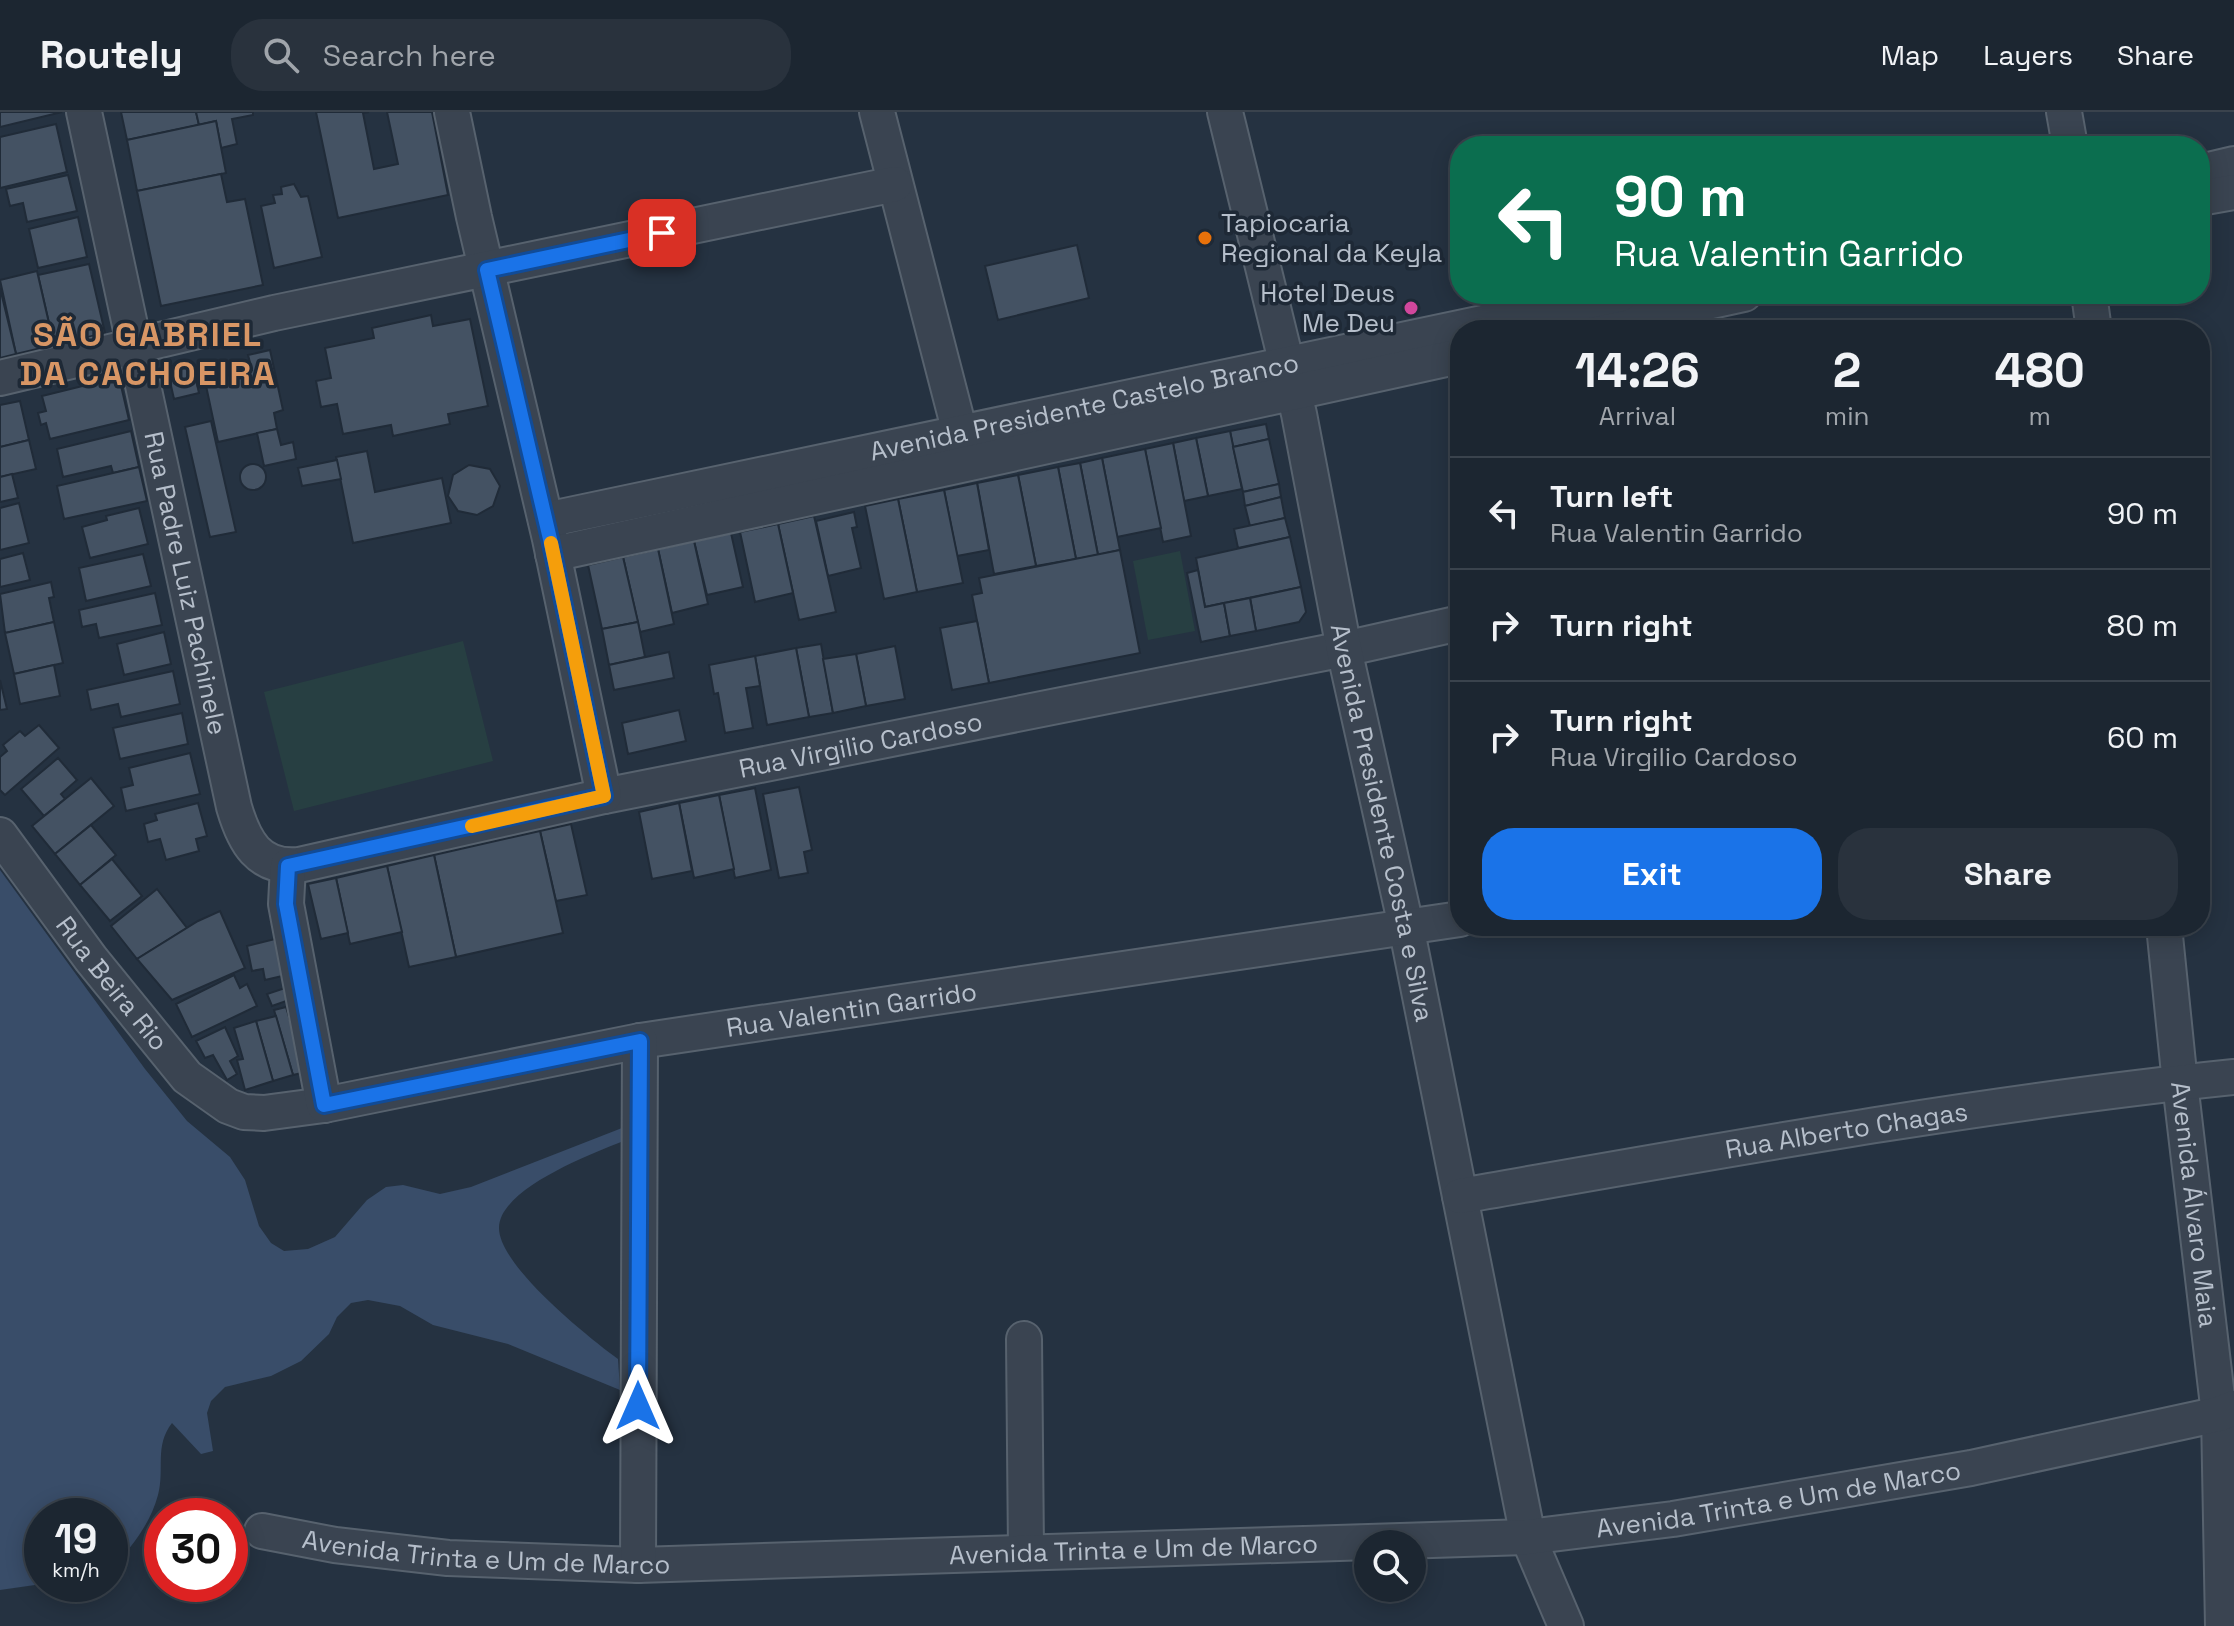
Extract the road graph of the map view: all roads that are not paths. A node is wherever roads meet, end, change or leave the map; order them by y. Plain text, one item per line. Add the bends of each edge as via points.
1 (84, 112) edge
2 (452, 112) edge
3 (877, 112) edge
4 (1225, 112) edge
5 (2064, 112) edge
6 (2068, 136) edge
7 (2234, 164) edge
8 (2210, 170) edge
9 (895, 184) junction
10 (2234, 192) edge
11 (2210, 196) edge
12 (487, 270) junction
13 (1582, 304) edge
14 (1698, 304) edge
15 (1519, 320) edge
16 (1625, 320) edge
17 (1450, 337) edge
18 (136, 346) junction
19 (1450, 357) edge
20 (0, 378) edge
21 (1290, 378) junction
22 (964, 448) junction
23 (546, 520) junction
24 (553, 554) junction
25 (1450, 625) edge
26 (1344, 649) junction
27 (604, 796) junction
28 (0, 835) edge
29 (275, 862) junction
30 (1450, 920) edge
31 (1406, 926) junction
32 (2165, 936) edge
33 (640, 1041) junction
34 (2234, 1077) edge
35 (2180, 1083) junction
36 (324, 1105) junction
37 (244, 1112) joint
38 (1460, 1196) junction
39 (1024, 1339) dead end
40 (2226, 1411) edge
41 (262, 1531) dead end
42 (1528, 1537) junction
43 (1026, 1551) junction
44 (638, 1565) junction
45 (1566, 1626) edge
46 (2223, 1626) edge

1 - 18 street, Rua Padre Luiz Pachinele
2 - 12 street
3 - 9 street
4 - 21 street, Avenida Presidente Costa e Silva
5 - 6 street
7 - 8 street
9 - 12 street
9 - 22 street
10 - 11 street
12 - 18 street
12 - 23 street
13 - 15 street, Avenida Presidente Castelo Branco
14 - 16 street
17 - 21 street, Avenida Presidente Castelo Branco
18 - 20 street
18 - 29 street, Rua Padre Luiz Pachinele via 234,807 248,844
19 - 21 street, Avenida Presidente Castelo Branco
21 - 22 street, Avenida Presidente Castelo Branco
21 - 26 street, Avenida Presidente Costa e Silva
22 - 23 street, Avenida Presidente Castelo Branco
22 - 24 street, Avenida Presidente Castelo Branco
23 - 24 street
24 - 27 street
25 - 26 street, Rua Virgilio Cardoso
26 - 27 street, Rua Virgilio Cardoso
26 - 31 street, Avenida Presidente Costa e Silva
27 - 29 street, Rua Virgilio Cardoso
28 - 37 street, Rua Beira Rio via 172,1060 204,1091
29 - 36 street
30 - 31 street, Rua Valentin Garrido
31 - 33 street, Rua Valentin Garrido
31 - 38 street, Avenida Presidente Costa e Silva
32 - 35 street, Avenida Álvaro Maia
33 - 36 street, Rua Valentin Garrido
33 - 44 street
34 - 35 street, Rua Alberto Chagas
35 - 38 street, Rua Alberto Chagas via 1896,1121
35 - 40 street, Avenida Álvaro Maia
36 - 37 street, Rua Valentin Garrido
38 - 42 street, Avenida Presidente Costa e Silva
39 - 43 street
40 - 42 street, Avenida Trinta e Um de Marco via 1955,1471 1673,1519
40 - 46 street, Avenida Álvaro Maia
41 - 44 street, Avenida Trinta e Um de Marco via 448,1558
42 - 43 street, Avenida Trinta e Um de Marco
42 - 45 street, Avenida Presidente Costa e Silva
43 - 44 street, Avenida Trinta e Um de Marco

